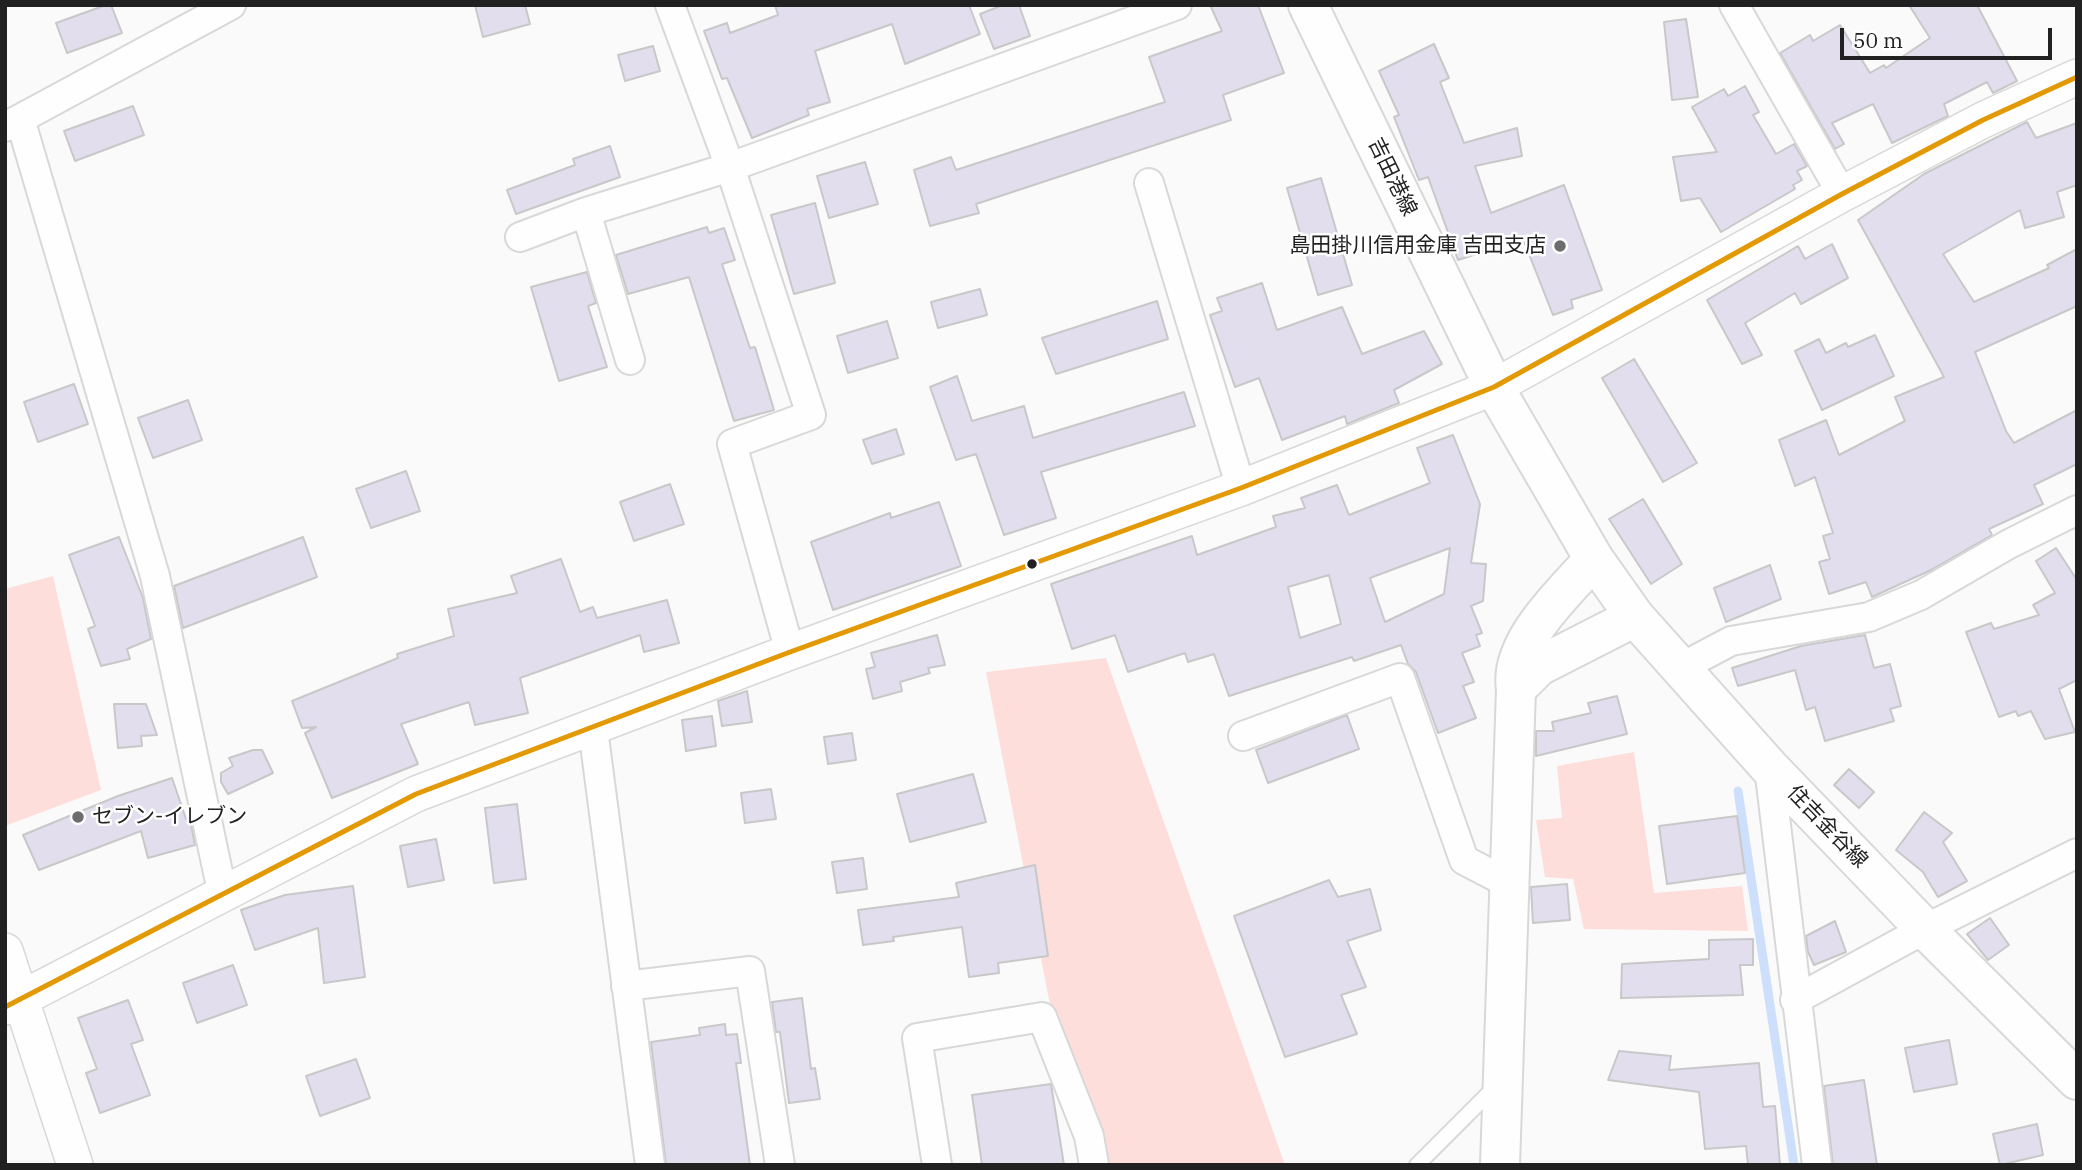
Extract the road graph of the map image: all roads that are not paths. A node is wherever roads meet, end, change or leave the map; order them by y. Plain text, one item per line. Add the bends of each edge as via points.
1 (231, 5) edge
2 (670, 5) edge
3 (1177, 5) edge
4 (1308, 5) edge
5 (1734, 5) edge
6 (2077, 77) edge
7 (13, 123) edge
8 (730, 167) junction
9 (1149, 183) dead end
10 (1842, 194) junction
11 (586, 212) junction
12 (520, 237) dead end
13 (630, 360) dead end
14 (1494, 387) junction
15 (1241, 488) junction
16 (2077, 510) edge
17 (1594, 558) junction
18 (1634, 617) junction
19 (790, 652) junction
20 (1680, 668) junction
21 (1516, 689) junction
22 (593, 729) junction
23 (1243, 736) dead end
24 (1769, 767) junction
25 (2077, 853) edge
26 (1508, 883) junction
27 (223, 896) junction
28 (1925, 929) junction
29 (5, 951) edge
30 (626, 986) junction
31 (1795, 1000) junction
32 (14, 1003) edge
33 (1503, 1079) junction
34 (2077, 1080) edge
35 (75, 1165) edge
36 (650, 1165) edge
37 (780, 1165) edge
38 (937, 1165) edge
39 (1094, 1165) edge
40 (1417, 1165) edge
41 (1500, 1165) edge
42 (1817, 1165) edge

1 - 7 street
2 - 8 street
3 - 8 street
4 - 14 main road, 吉田港線
5 - 10 street
6 - 10 street
7 - 27 street via 155,576
8 - 11 street
8 - 19 street via 811,415 732,444
9 - 15 street
10 - 14 street
11 - 12 street
11 - 13 street
14 - 15 street
14 - 17 main road, 住吉金谷線
15 - 19 street
16 - 20 street via 1921,595 1869,617 1731,641
17 - 18 main road, 住吉金谷線
17 - 21 main road via 1526,641 1516,661
18 - 20 main road, 住吉金谷線
18 - 21 main road via 1539,666
19 - 22 street
20 - 24 main road, 住吉金谷線
21 - 26 main road
22 - 27 street via 416,794
22 - 30 street
23 - 26 street via 1400,678 1464,860
24 - 28 main road, 住吉金谷線
24 - 31 street
25 - 28 street
26 - 33 main road
27 - 32 street
28 - 31 street
28 - 34 main road, 住吉金谷線
29 - 32 street
30 - 36 street
30 - 37 street via 750,971
31 - 42 street
32 - 35 street
33 - 40 lane
33 - 41 main road
38 - 39 street via 917,1038 1042,1017 1089,1136

